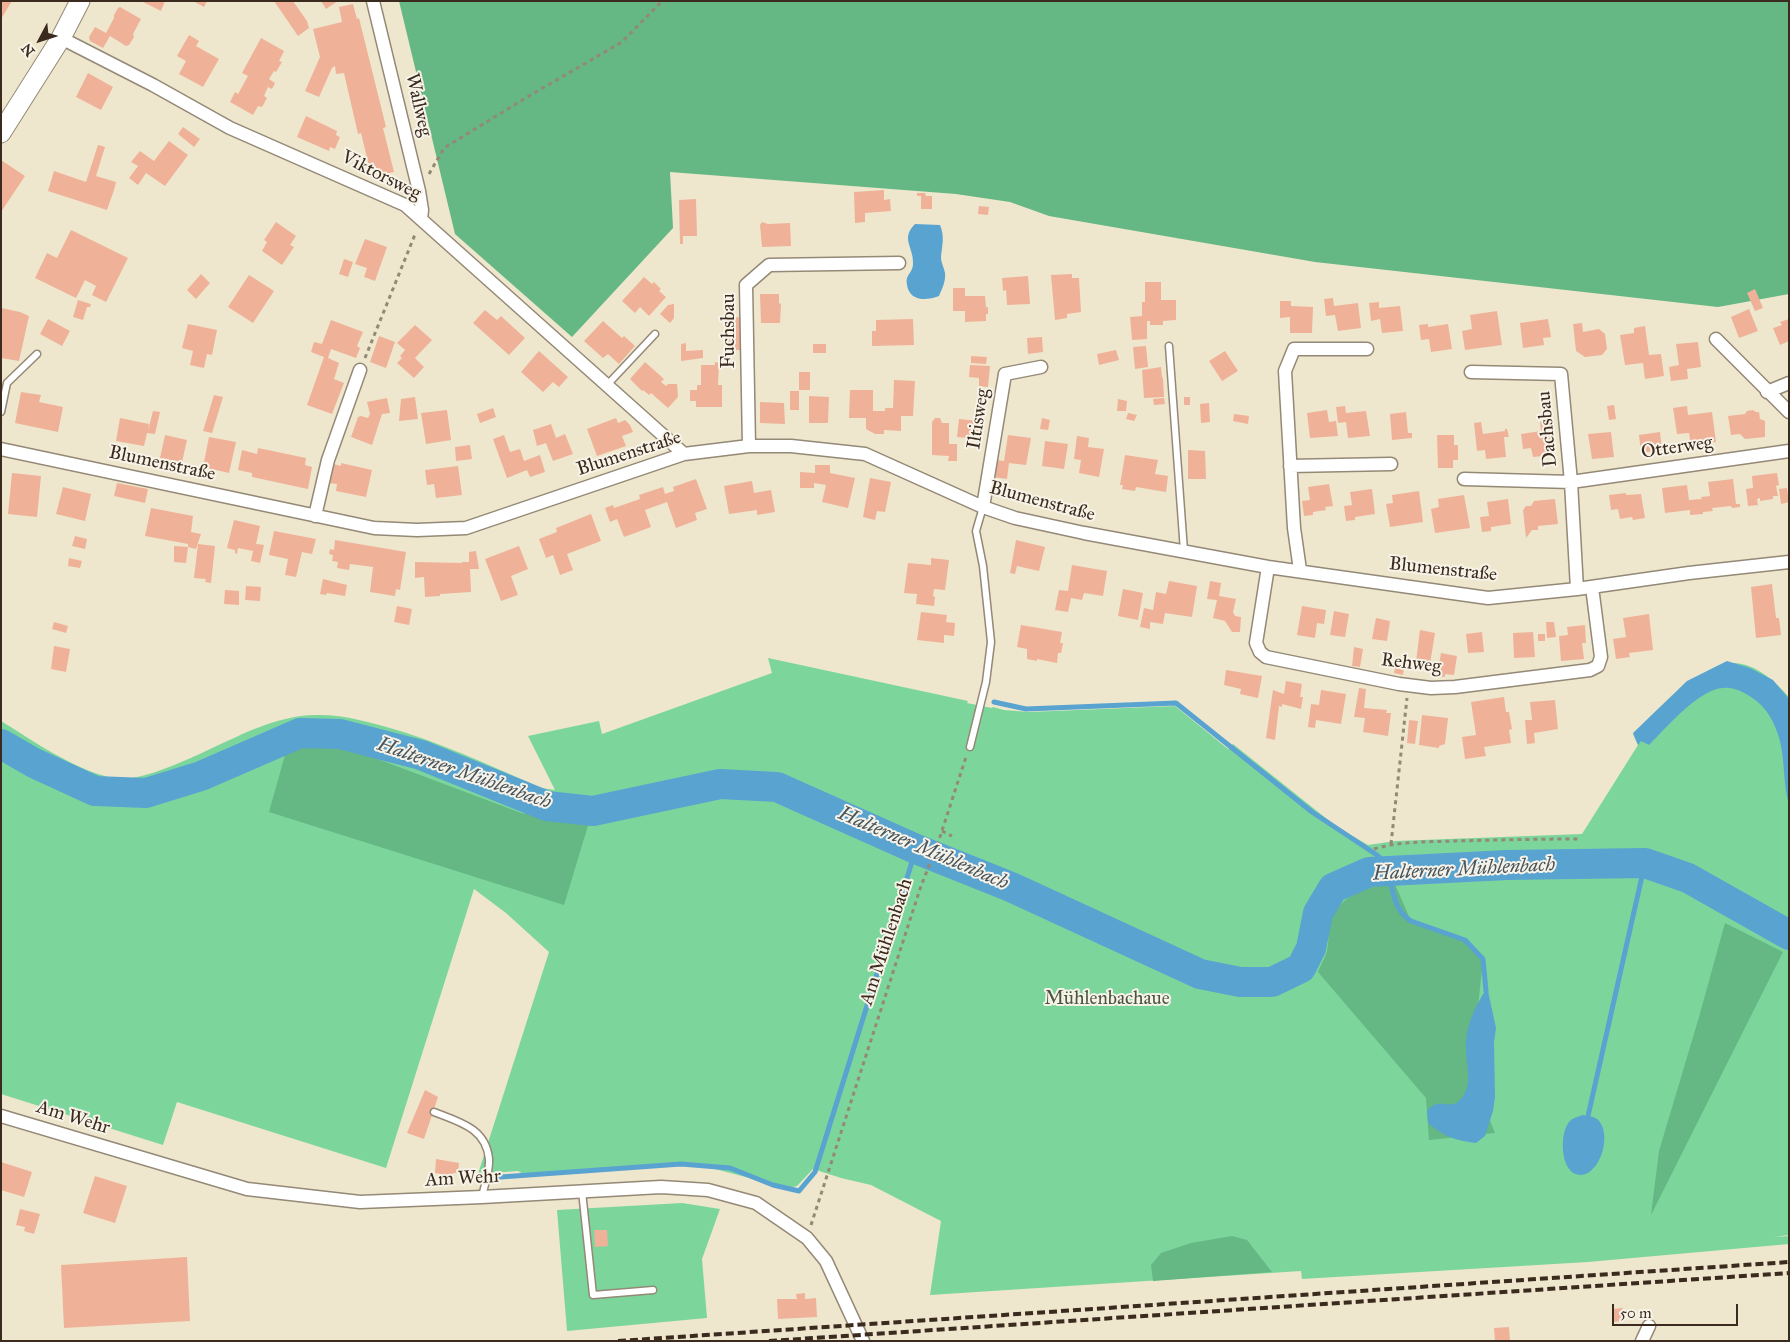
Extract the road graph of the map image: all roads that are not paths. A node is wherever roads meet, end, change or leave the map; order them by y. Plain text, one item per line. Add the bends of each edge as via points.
1 (80, 1) edge
2 (373, 1) edge
3 (61, 38) junction
4 (1, 133) edge
5 (421, 218) junction
6 (899, 262) dead end
7 (655, 334) dead end
8 (1716, 339) dead end
9 (1169, 346) dead end
10 (1367, 349) dead end
11 (37, 354) dead end
12 (1041, 367) dead end
13 (360, 370) road end
14 (1471, 372) dead end
15 (1789, 383) edge
16 (608, 384) junction
17 (1768, 392) junction
18 (1, 412) edge
19 (1789, 412) edge
20 (749, 446) junction
21 (1, 449) edge
22 (1789, 451) edge
23 (684, 454) junction
24 (1391, 464) dead end
25 (1290, 466) junction
26 (1464, 479) dead end
27 (1571, 482) junction
28 (983, 507) junction
29 (315, 516) junction
30 (1184, 551) junction
31 (1788, 563) edge
32 (1268, 567) junction
33 (1300, 570) junction
34 (1592, 587) junction
35 (1577, 589) junction
36 (970, 747) road end
37 (434, 1112) dead end
38 (1, 1116) edge
39 (582, 1192) junction
40 (482, 1197) junction
41 (653, 1290) dead end
42 (1649, 1326) dead end
43 (863, 1341) edge
44 (1642, 1341) edge

1 - 3 street
2 - 5 street, Wallweg via 419,191
3 - 4 street
3 - 5 street, Viktorsweg via 230,128 405,205
5 - 16 street, Viktorsweg
6 - 20 street, Fuchsbau via 769,265 746,285
7 - 16 lane
8 - 17 street
9 - 30 lane
10 - 25 street via 1294,349 1285,371
11 - 18 lane via 7,383
12 - 28 street, Iltisweg via 1005,374
13 - 29 street via 328,460
14 - 27 street, Dachsbau via 1561,374
15 - 17 street
16 - 23 street, Viktorsweg
17 - 19 street
20 - 23 street, Blumenstraße
20 - 28 street, Blumenstraße via 790,446 865,454
21 - 29 street, Blumenstraße
22 - 27 street, Otterweg
23 - 29 street, Blumenstraße via 466,528 374,528
24 - 25 street
25 - 33 street
26 - 27 street, Dachsbau
27 - 35 street, Dachsbau
28 - 30 street, Blumenstraße via 1041,524
28 - 36 lane via 976,531 991,642 986,682
30 - 32 street, Blumenstraße
31 - 34 street, Blumenstraße
32 - 33 street, Blumenstraße
32 - 34 street, Rehweg via 1256,643 1266,657 1431,688 1590,670 1598,666 1601,657
33 - 35 street, Blumenstraße via 1488,598
34 - 35 street, Blumenstraße
37 - 40 lane via 464,1123 478,1133 485,1145 489,1160
38 - 40 street, Am Wehr via 247,1190 360,1202
39 - 40 street, Am Wehr
39 - 41 lane via 593,1294
39 - 43 street, Am Wehr via 661,1187 708,1190 756,1202 806,1238 826,1260
42 - 44 street

